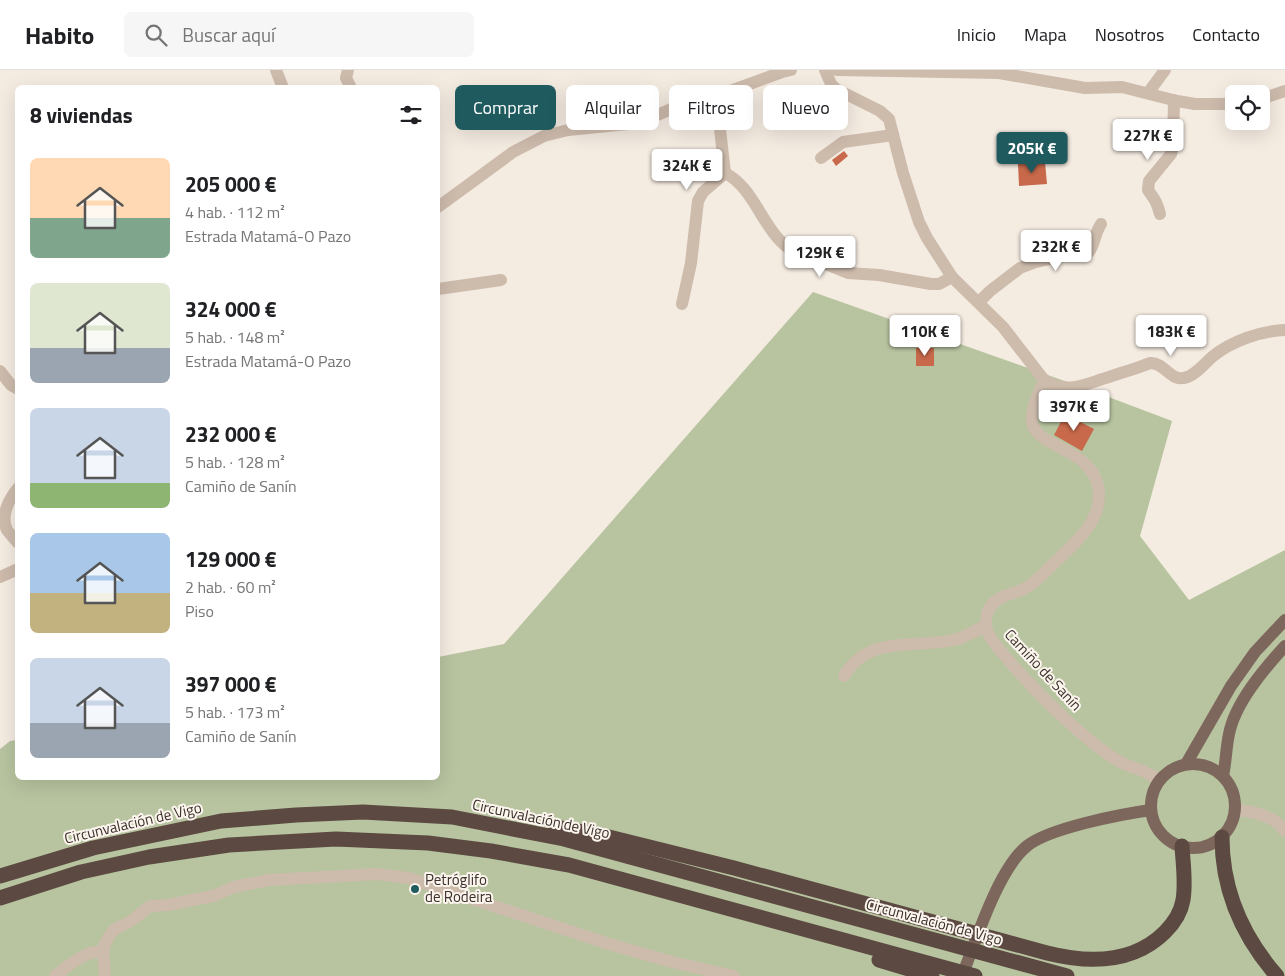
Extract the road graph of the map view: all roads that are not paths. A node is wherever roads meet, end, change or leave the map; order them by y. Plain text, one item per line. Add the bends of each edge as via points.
1 (276, 70) edge
2 (348, 70) edge
3 (790, 70) edge
4 (825, 70) edge
5 (837, 70) edge
6 (1165, 70) edge
7 (282, 85) edge
8 (350, 85) edge
9 (747, 85) edge
10 (1285, 91) edge
11 (1148, 93) junction
12 (1270, 96) edge
13 (1174, 100) junction
14 (1225, 104) edge
15 (669, 109) edge
16 (720, 130) edge
17 (893, 135) junction
18 (821, 158) dead end
19 (725, 173) junction
20 (440, 206) edge
21 (1160, 214) dead end
22 (1101, 224) dead end
23 (952, 277) junction
24 (501, 280) dead end
25 (440, 289) edge
26 (979, 302) junction
27 (682, 304) dead end
28 (1285, 330) edge
29 (0, 371) edge
30 (1044, 380) junction
31 (15, 388) edge
32 (15, 492) edge
33 (15, 539) edge
34 (15, 570) edge
35 (0, 577) edge
36 (1285, 620) edge
37 (986, 626) junction
38 (1285, 646) edge
39 (844, 676) dead end
40 (1186, 764) junction
41 (1223, 776) junction
42 (1160, 780) junction
43 (1152, 810) junction
44 (1235, 810) junction
45 (452, 817) junction
46 (1285, 832) edge
47 (1222, 837) junction
48 (1182, 846) junction
49 (0, 876) edge
50 (0, 898) edge
51 (835, 938) junction
52 (104, 952) junction
53 (55, 976) edge
54 (106, 976) edge
55 (734, 976) edge
56 (932, 976) edge
57 (962, 976) edge
58 (975, 976) edge
59 (1066, 976) edge
60 (1277, 976) edge

1 - 7 street
2 - 8 street via 346,78
3 - 9 street
4 - 17 street via 836,89 885,114
5 - 11 street via 982,72 1085,88 1122,87
6 - 11 street
10 - 12 street
11 - 13 street
13 - 14 street
13 - 21 street via 1171,154 1148,186
15 - 20 street via 639,123 568,130 544,136 513,152
16 - 19 street
17 - 18 street via 843,142
17 - 23 street via 919,222
19 - 23 street via 737,180 782,244 819,263 848,273 920,283 938,284
19 - 27 street via 703,192 698,201 691,263
22 - 26 street via 1085,256 1063,256 1020,268
23 - 26 street
24 - 25 street
26 - 30 street
28 - 30 street via 1235,344 1213,355 1186,378 1174,377 1156,362 1086,386 1066,388
29 - 31 street
30 - 37 street, Camiño de Sanín via 1032,413 1036,432 1083,460 1090,468 1098,487 1097,507 1080,538 1033,583 993,603 987,614
32 - 33 street via 5,510 4,520
34 - 35 street
36 - 40 main road via 1255,652 1231,686
37 - 39 street via 953,640 875,648 852,664
37 - 42 street, Camiño de Sanín via 991,639 1023,676 1076,728 1121,763
38 - 41 main road via 1254,684 1237,712 1229,732
40 - 41 main road via 1206,766
40 - 42 main road
41 - 44 main road via 1234,795
42 - 43 main road via 1153,795
43 - 48 main road via 1161,833
43 - 57 main road via 1072,827 1026,846 1001,882
44 - 46 street via 1269,817
44 - 47 main road via 1231,825
45 - 48 highway via 493,816 605,836 1047,953 1082,959 1129,955 1156,941 1170,928 1183,899
45 - 49 highway, Circunvalación de Vigo via 363,812 296,814 221,822 93,848
45 - 59 highway, Circunvalación de Vigo via 564,839
47 - 48 main road via 1196,848
47 - 60 highway via 1223,863 1234,908 1248,937
50 - 51 highway via 80,872 229,845 336,839 428,843 491,850 569,865
51 - 56 highway via 868,957
51 - 58 highway
52 - 53 street via 93,951
52 - 54 street
52 - 55 street via 115,929 150,906 213,896 234,887 269,880 377,874 409,878 606,943

